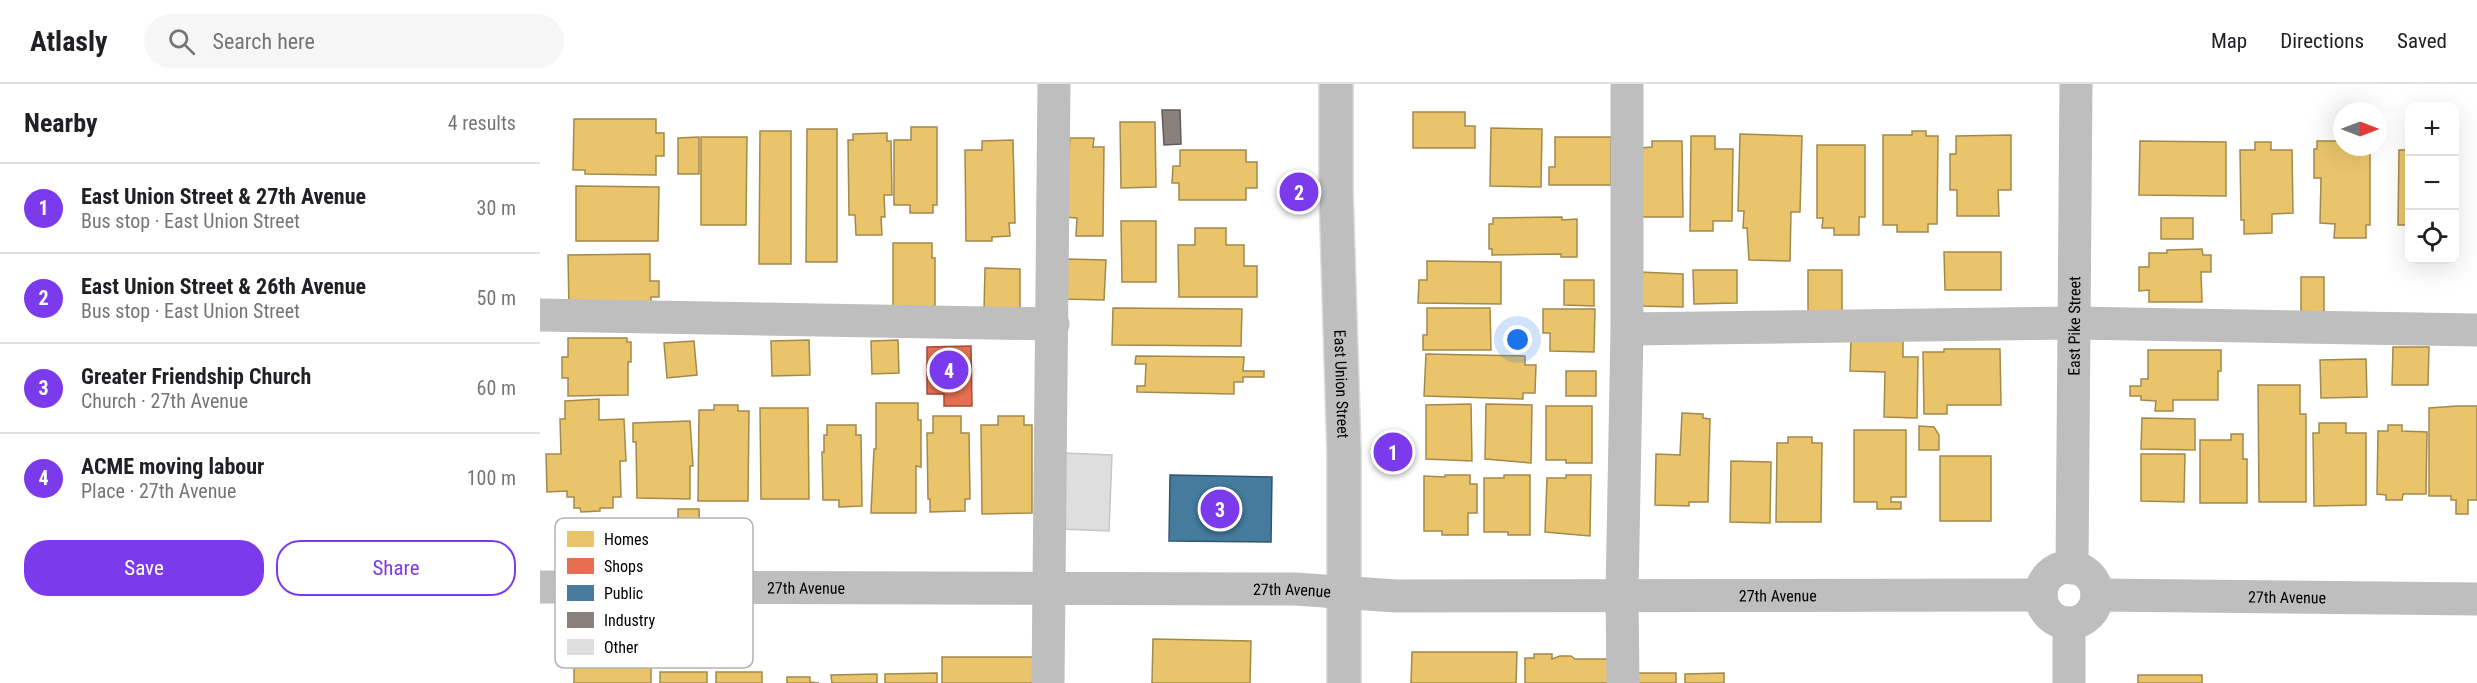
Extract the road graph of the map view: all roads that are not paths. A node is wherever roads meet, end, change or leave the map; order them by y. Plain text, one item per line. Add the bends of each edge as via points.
1 (1054, 84) edge
2 (1336, 84) edge
3 (1627, 84) edge
4 (2076, 84) edge
5 (540, 315) edge
6 (1053, 324) junction
7 (2074, 324) junction
8 (1627, 329) junction
9 (2477, 330) edge
10 (2072, 568) junction
11 (753, 587) edge
12 (1050, 587) junction
13 (1344, 592) junction
14 (1622, 595) junction
15 (2041, 595) junction
16 (2097, 595) junction
17 (2477, 599) edge
18 (2069, 623) junction
19 (1048, 683) edge
20 (1344, 683) edge
21 (1623, 683) edge
22 (2069, 683) edge

1 - 6 street
2 - 13 street, East Union Street
3 - 8 street
4 - 7 street, East Pike Street
5 - 6 street
6 - 12 street
7 - 8 street
7 - 9 street
7 - 10 street, East Pike Street
8 - 14 street
10 - 15 street via 2050,574
10 - 16 street via 2090,578
11 - 12 street, 27th Avenue
12 - 13 street, 27th Avenue
12 - 19 street
13 - 14 street, 27th Avenue via 1396,596
13 - 20 street, East Union Street
14 - 15 street, 27th Avenue
14 - 21 street
15 - 18 street via 2048,614
16 - 17 street, 27th Avenue
16 - 18 street via 2083,620
18 - 22 street

